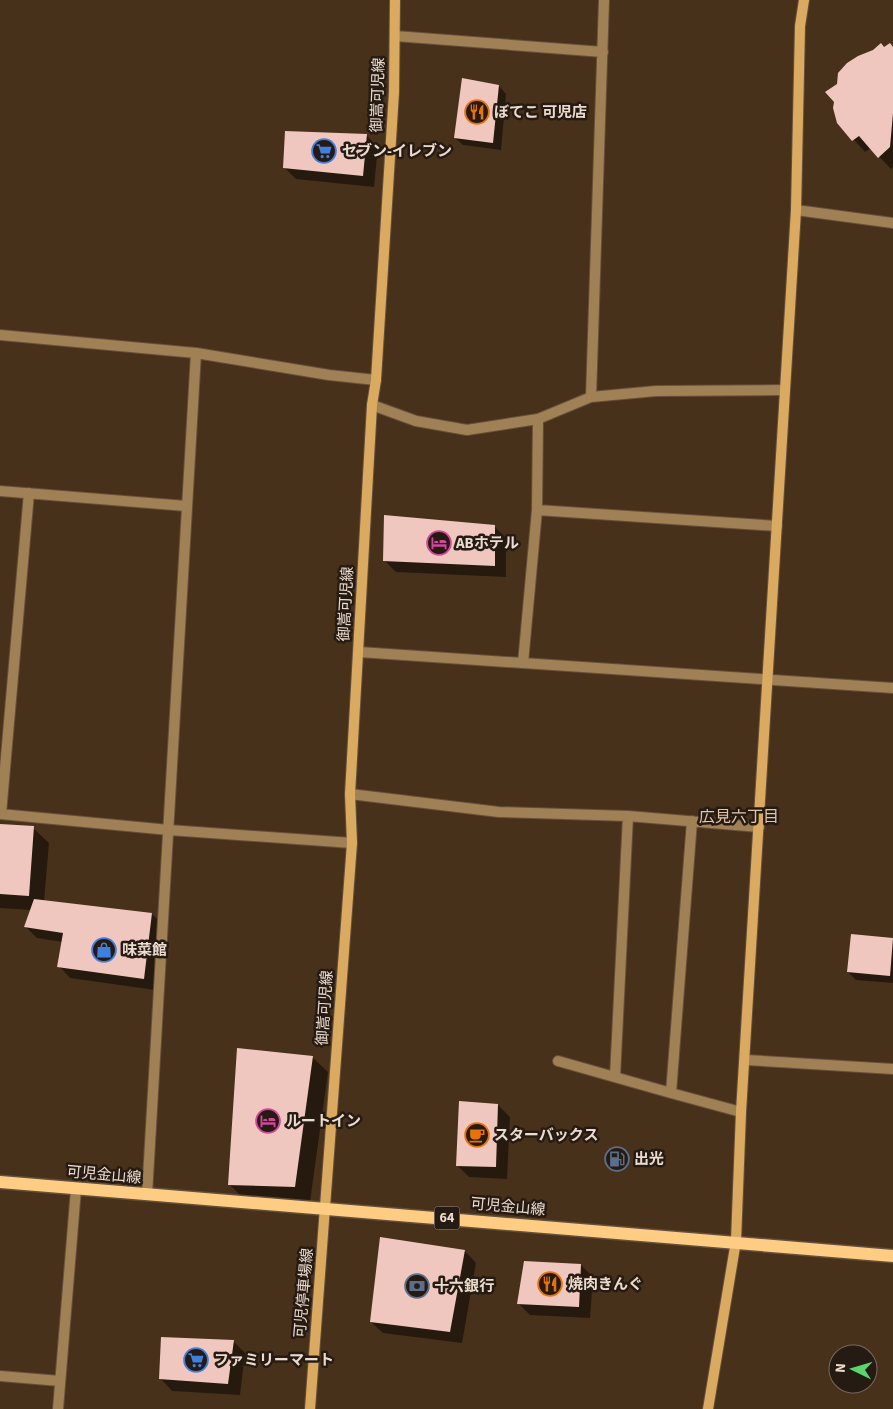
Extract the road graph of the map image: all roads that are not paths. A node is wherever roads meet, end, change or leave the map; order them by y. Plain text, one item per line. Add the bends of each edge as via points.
1 (395, 0) edge
2 (604, 0) edge
3 (804, 0) edge
4 (395, 36) junction
5 (603, 52) junction
6 (796, 210) junction
7 (893, 223) edge
8 (0, 335) edge
9 (196, 354) junction
10 (376, 380) junction
11 (784, 390) junction
12 (591, 397) junction
13 (372, 405) junction
14 (538, 419) junction
15 (0, 490) edge
16 (29, 493) junction
17 (186, 506) junction
18 (537, 510) junction
19 (777, 526) junction
20 (359, 652) junction
21 (523, 663) junction
22 (768, 681) junction
23 (893, 688) edge
24 (350, 794) junction
25 (1, 814) edge
26 (628, 816) junction
27 (692, 821) junction
28 (759, 827) junction
29 (168, 830) junction
30 (352, 844) junction
31 (746, 1060) junction
32 (558, 1061) dead end
33 (893, 1069) edge
34 (615, 1077) junction
35 (671, 1093) junction
36 (741, 1112) junction
37 (0, 1182) edge
38 (76, 1189) junction
39 (147, 1195) junction
40 (326, 1209) junction
41 (736, 1241) junction
42 (893, 1256) edge
43 (0, 1376) edge
44 (60, 1381) junction
45 (58, 1409) edge
46 (310, 1409) edge
47 (708, 1409) edge

1 - 4 street, 御嵩可児線
2 - 5 street
3 - 6 street via 800,26
4 - 5 street
4 - 10 street, 御嵩可児線
5 - 12 street
6 - 7 street
6 - 11 street
8 - 9 street
9 - 10 street
9 - 17 street
10 - 13 street, 御嵩可児線
11 - 12 street via 656,390
11 - 19 street
12 - 14 street
13 - 14 street via 416,420 467,430
13 - 20 street, 御嵩可児線
14 - 18 street
15 - 16 street
16 - 17 street
16 - 25 street
17 - 29 street
18 - 19 street
18 - 21 street
19 - 22 street
20 - 21 street
20 - 24 street, 御嵩可児線
21 - 22 street
22 - 23 street
22 - 28 street
24 - 26 street via 499,812
24 - 30 street, 御嵩可児線
25 - 29 street
26 - 27 street
26 - 34 street
27 - 28 street
27 - 35 street
28 - 31 street
29 - 30 street
29 - 39 street
30 - 40 street, 御嵩可児線
31 - 33 street
31 - 36 street
32 - 34 street
34 - 35 street
35 - 36 street
36 - 41 street
37 - 38 main road, 可児金山線 / 64
38 - 39 main road, 可児金山線 / 64
38 - 44 street
39 - 40 main road, 可児金山線 / 64
40 - 41 main road, 可児金山線 / 64
40 - 46 street, 可児停車場線
41 - 42 main road, 可児金山線 / 64
41 - 47 street
43 - 44 street
44 - 45 street

